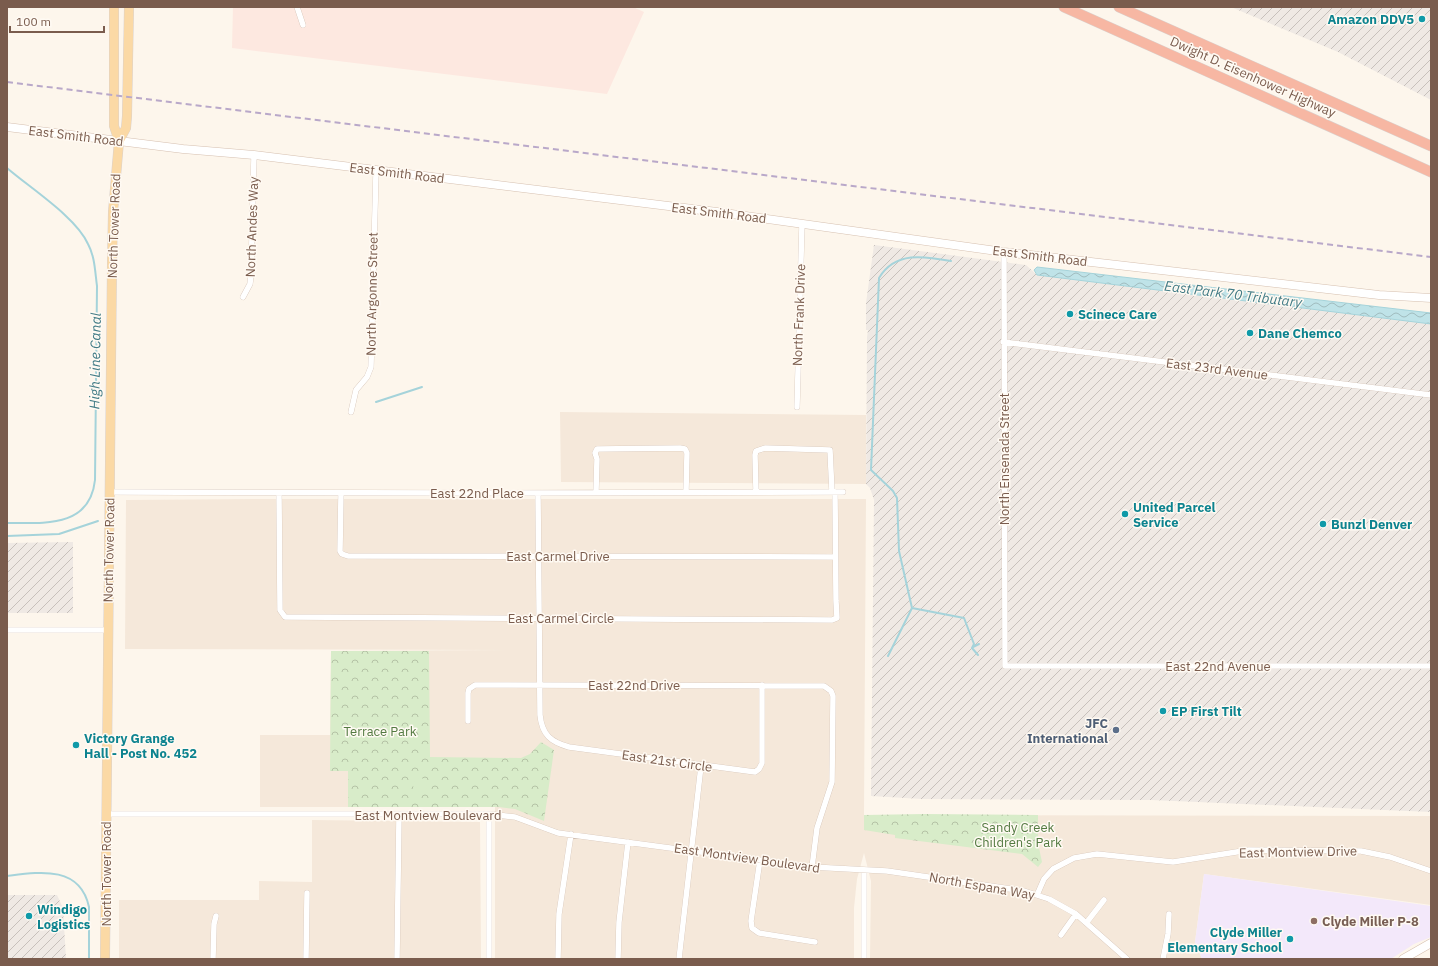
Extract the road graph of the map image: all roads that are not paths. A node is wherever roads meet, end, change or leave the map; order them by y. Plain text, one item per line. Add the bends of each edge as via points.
1 (114, 7) edge
2 (129, 7) edge
3 (296, 7) edge
4 (1064, 7) edge
5 (1119, 7) edge
6 (303, 25) dead end
7 (7, 127) edge
8 (119, 141) junction
9 (1431, 146) edge
10 (254, 155) junction
11 (376, 171) junction
12 (1431, 172) edge
13 (802, 223) junction
14 (1004, 252) junction
15 (243, 298) dead end
16 (1431, 298) edge
17 (1003, 342) junction
18 (1431, 395) edge
19 (797, 407) dead end
20 (351, 412) dead end
21 (110, 492) junction
22 (538, 492) junction
23 (596, 492) junction
24 (686, 492) junction
25 (756, 492) junction
26 (833, 492) junction
27 (843, 492) dead end
28 (280, 493) junction
29 (341, 493) junction
30 (538, 556) junction
31 (835, 557) junction
32 (538, 618) junction
33 (7, 630) edge
34 (108, 630) junction
35 (1005, 666) joint
36 (1431, 666) edge
37 (540, 685) junction
38 (762, 686) junction
39 (468, 722) dead end
40 (701, 766) junction
41 (106, 814) junction
42 (490, 814) junction
43 (399, 815) junction
44 (571, 834) junction
45 (628, 842) junction
46 (691, 850) junction
47 (760, 860) junction
48 (812, 867) junction
49 (864, 870) junction
50 (1431, 871) edge
51 (307, 893) dead end
52 (1037, 895) junction
53 (1104, 900) dead end
54 (1076, 914) junction
55 (1169, 914) dead end
56 (216, 916) dead end
57 (1087, 922) junction
58 (1061, 935) dead end
59 (816, 942) dead end
60 (1431, 944) edge
61 (105, 959) edge
62 (214, 959) edge
63 (306, 959) edge
64 (397, 959) edge
65 (489, 959) edge
66 (558, 959) edge
67 (618, 959) edge
68 (679, 959) edge
69 (864, 959) edge
70 (1127, 959) edge
71 (1163, 959) edge
72 (1403, 959) edge

1 - 8 main road, North Tower Road via 114,126
2 - 8 main road, North Tower Road via 127,116 126,128
3 - 6 street
4 - 12 highway, Dwight D. Eisenhower Highway
5 - 9 highway, Dwight D. Eisenhower Highway
7 - 8 street, East Smith Road
8 - 10 street, East Smith Road
8 - 21 main road, North Tower Road via 113,212
10 - 11 street, East Smith Road
10 - 15 street, North Andes Way via 251,275 250,284
11 - 13 street, East Smith Road
11 - 20 street, North Argonne Street via 371,368 356,390
13 - 14 street, East Smith Road
13 - 19 street, North Frank Drive
14 - 16 street, East Smith Road via 1379,295
14 - 17 street, North Ensenada Street
17 - 18 street, East 23rd Avenue
17 - 35 street, North Ensenada Street
21 - 28 street, East 22nd Place
21 - 34 main road, North Tower Road
22 - 23 street, East 22nd Place
22 - 29 street, East 22nd Place
22 - 30 street, East 21st Circle
23 - 24 street, East 22nd Place
23 - 24 street via 597,449 680,448 685,449 687,453
24 - 25 street, East 22nd Place
25 - 26 street, East 22nd Place
25 - 26 street, East Carmel Circle via 756,451 760,448 772,448 830,450
26 - 27 street, East 22nd Place
26 - 31 street, East Carmel Circle
28 - 29 street, East 22nd Place
28 - 32 street, East Carmel Circle via 280,610 285,617
29 - 30 street, East Carmel Drive via 340,551 348,556
30 - 31 street, East Carmel Drive
30 - 32 street, East 21st Circle
31 - 32 street, East Carmel Circle via 838,615 832,620
32 - 37 street, East 21st Circle
33 - 34 street
34 - 41 main road, North Tower Road
35 - 36 street, East 22nd Avenue
37 - 38 street, East 22nd Drive
37 - 39 street, East 22nd Drive via 472,686 468,693
37 - 40 street, East 21st Circle via 541,725 547,737 553,742 569,747
38 - 40 street, East 21st Circle via 762,763 759,769 752,772
38 - 48 street, East 22nd Drive via 824,686 831,691 832,782 817,828
40 - 46 street
41 - 43 street, East Montview Boulevard
41 - 61 main road, North Tower Road
42 - 43 street, East Montview Boulevard
42 - 44 street, East Montview Boulevard via 515,817 546,829
42 - 65 street
43 - 64 street
44 - 45 street, East Montview Boulevard
44 - 66 street via 559,914
45 - 46 street, East Montview Boulevard
45 - 67 street via 619,922
46 - 47 street, East Montview Boulevard
46 - 68 street
47 - 48 street, East Montview Boulevard
47 - 59 street via 752,928 759,933
48 - 49 street, East Montview Boulevard
49 - 52 street, North Espana Way via 956,880
49 - 69 street
50 - 52 street, East Montview Drive via 1390,857 1361,851 1249,850 1173,862 1097,854 1074,858 1053,869 1044,879
51 - 63 street
52 - 54 street, North Espana Way via 1058,903
53 - 57 street
54 - 57 street, North Espana Way
54 - 58 street
55 - 71 street
56 - 62 street
57 - 70 street, North Espana Way
60 - 72 street

